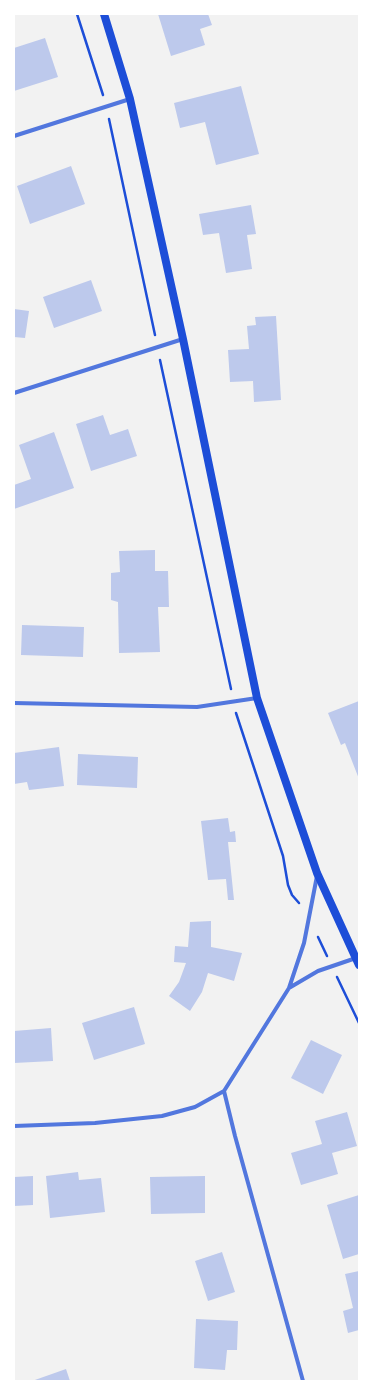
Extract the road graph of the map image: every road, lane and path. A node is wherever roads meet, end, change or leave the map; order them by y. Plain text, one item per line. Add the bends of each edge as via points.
1 (77, 14) edge
2 (104, 14) edge
3 (130, 99) junction
4 (106, 107) junction
5 (14, 136) edge
6 (183, 339) junction
7 (157, 346) junction
8 (14, 393) edge
9 (257, 698) junction
10 (234, 702) junction
11 (14, 704) edge
12 (317, 873) junction
13 (308, 919) junction
14 (357, 962) edge
15 (332, 967) junction
16 (289, 988) junction
17 (359, 1023) edge
18 (224, 1091) junction
19 (14, 1126) edge
20 (303, 1381) edge

1 - 4 path
2 - 3 main road
3 - 4 street
3 - 6 main road
4 - 5 street
4 - 7 path
6 - 7 street
6 - 9 main road
7 - 8 street
7 - 10 path
9 - 10 street
9 - 12 main road
10 - 11 street via 197,708
10 - 13 path via 238,722 283,856 288,885
12 - 13 street
12 - 14 main road
13 - 15 path
13 - 16 street via 304,943
14 - 15 street
15 - 16 street via 318,971
15 - 17 path
16 - 18 street
18 - 19 street via 196,1107 162,1116 95,1124
18 - 20 street

